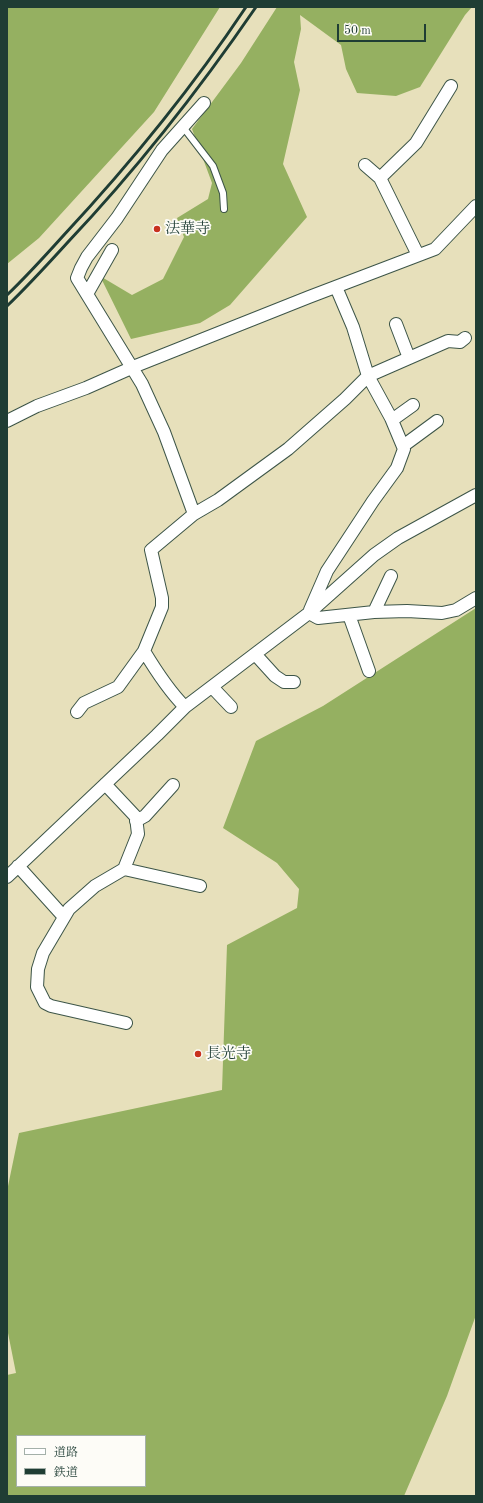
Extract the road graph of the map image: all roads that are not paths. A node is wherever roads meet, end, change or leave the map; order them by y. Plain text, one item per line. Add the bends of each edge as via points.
1 (451, 86) dead end
2 (204, 103) dead end
3 (182, 127) junction
4 (365, 165) dead end
5 (380, 178) junction
6 (476, 206) edge
7 (224, 209) dead end
8 (112, 250) dead end
9 (418, 255) junction
10 (336, 287) junction
11 (87, 294) junction
12 (396, 324) dead end
13 (464, 338) dead end
14 (409, 358) junction
15 (133, 368) junction
16 (368, 376) junction
17 (413, 405) dead end
18 (392, 420) junction
19 (437, 421) dead end
20 (7, 422) edge
21 (403, 446) junction
22 (476, 495) edge
23 (194, 514) junction
24 (391, 576) dead end
25 (476, 598) edge
26 (309, 612) junction
27 (374, 612) junction
28 (349, 615) junction
29 (144, 651) junction
30 (255, 654) junction
31 (369, 671) dead end
32 (294, 682) dead end
33 (212, 687) junction
34 (185, 707) junction
35 (231, 707) dead end
36 (77, 712) dead end
37 (105, 784) junction
38 (173, 785) dead end
39 (136, 820) junction
40 (18, 866) junction
41 (124, 869) junction
42 (7, 876) edge
43 (200, 886) dead end
44 (64, 917) junction
45 (126, 1023) dead end

1 - 5 street via 416,143
2 - 3 street
3 - 7 lane via 213,166 223,193
3 - 11 street via 162,150 84,262 77,278
4 - 5 street
5 - 9 street
6 - 9 street via 436,249
8 - 11 street
9 - 10 street
10 - 15 street
10 - 16 street via 353,327
11 - 15 street
12 - 14 street
13 - 14 street via 460,342 448,340
14 - 16 street
15 - 20 street via 37,406
15 - 23 street via 164,432
16 - 18 street
16 - 23 street via 288,449 218,500
17 - 18 street
18 - 21 street
19 - 21 street
21 - 26 street via 397,468 327,571
22 - 26 street via 426,522 374,555
23 - 29 street via 151,550 162,607
24 - 27 street
25 - 27 street via 456,610 442,613
26 - 28 street via 318,618
26 - 30 street
27 - 28 street
28 - 31 street
29 - 34 street via 176,699
29 - 36 street via 118,687 84,704
30 - 32 street via 275,676 284,682
30 - 33 street
33 - 34 street
33 - 35 street
34 - 37 street
37 - 39 street
37 - 40 street
38 - 39 street via 145,816
39 - 41 street via 138,834
40 - 42 street
40 - 44 street
41 - 43 street
41 - 44 street via 95,886 69,909
44 - 45 street via 43,953 38,969 37,987 45,1003

